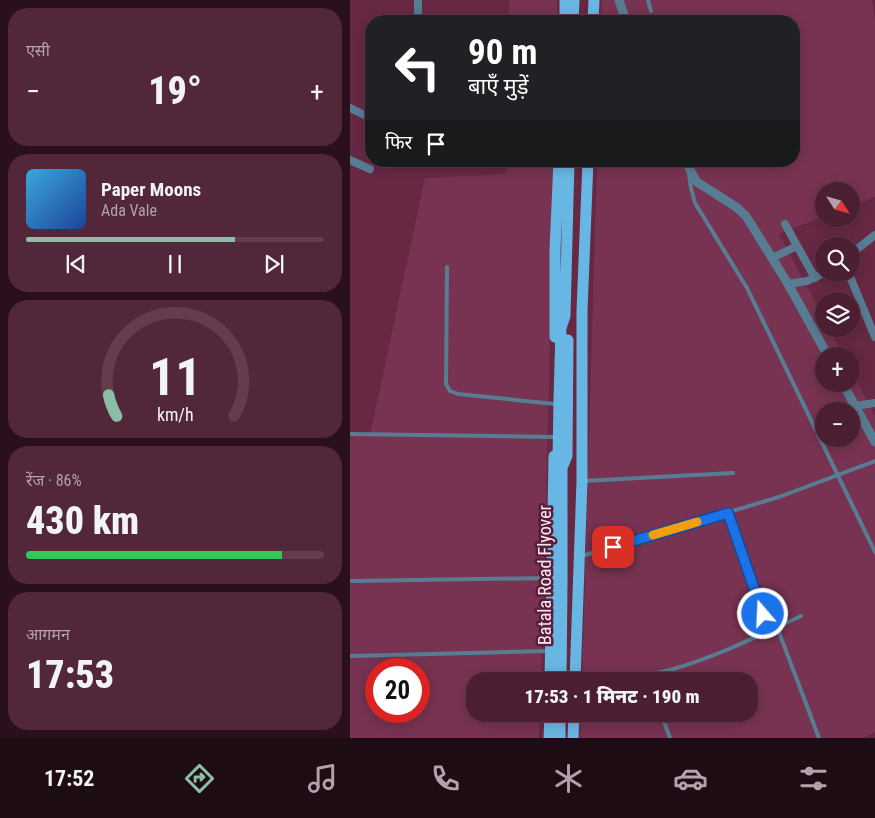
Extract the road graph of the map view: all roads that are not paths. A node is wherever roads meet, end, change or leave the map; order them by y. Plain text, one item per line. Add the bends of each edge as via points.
1 (418, 0) edge
2 (565, 0) edge
3 (574, 0) edge
4 (594, 0) edge
5 (619, 0) edge
6 (648, 0) edge
7 (651, 11) dead end
8 (418, 15) edge
9 (564, 15) edge
10 (573, 15) edge
11 (594, 15) edge
12 (624, 15) edge
13 (350, 108) edge
14 (365, 115) edge
15 (350, 160) edge
16 (365, 167) edge
17 (366, 167) edge
18 (559, 167) edge
19 (569, 167) edge
20 (588, 167) edge
21 (687, 167) edge
22 (688, 167) edge
23 (370, 169) dead end
24 (785, 224) dead end
25 (875, 235) edge
26 (797, 246) junction
27 (860, 247) edge
28 (772, 258) junction
29 (447, 267) dead end
30 (815, 278) joint
31 (852, 282) edge
32 (788, 284) junction
33 (875, 337) edge
34 (823, 347) edge
35 (875, 403) edge
36 (555, 404) junction
37 (860, 405) edge
38 (860, 415) edge
39 (350, 434) edge
40 (554, 437) junction
41 (875, 442) edge
42 (875, 461) edge
43 (733, 473) dead end
44 (839, 476) junction
45 (582, 481) junction
46 (728, 513) junction
47 (875, 552) edge
48 (578, 557) junction
49 (552, 578) junction
50 (350, 581) edge
51 (801, 616) dead end
52 (777, 627) junction
53 (768, 631) junction
54 (551, 651) junction
55 (350, 656) edge
56 (550, 672) edge
57 (561, 672) edge
58 (575, 672) edge
59 (660, 672) edge
60 (550, 722) edge
61 (560, 722) edge
62 (574, 722) edge
63 (664, 722) edge
64 (549, 738) edge
65 (560, 738) edge
66 (573, 738) edge
67 (670, 738) edge
68 (819, 738) edge

1 - 8 street
2 - 9 main road
3 - 10 main road
4 - 11 main road
5 - 12 street
6 - 7 lane
13 - 14 street
15 - 16 street
17 - 23 street
18 - 36 main road
19 - 57 main road, Batala Road Flyover via 565,316 569,327 566,456 562,468
20 - 45 main road via 582,311
21 - 44 lane via 698,210 747,288
22 - 28 street via 702,186 742,212
24 - 26 street
25 - 27 street
26 - 28 street
26 - 30 street
28 - 32 street
29 - 36 lane via 448,388 458,394
30 - 32 street
31 - 33 street
32 - 34 street
35 - 37 street
36 - 40 main road
38 - 41 street
39 - 40 lane
40 - 49 main road
42 - 44 lane
43 - 45 lane
44 - 46 lane
44 - 47 lane
45 - 48 main road
46 - 48 lane
46 - 53 lane
48 - 58 main road
49 - 50 lane
49 - 54 main road
51 - 52 lane
52 - 53 lane
52 - 68 lane
53 - 59 lane via 720,653
54 - 55 lane
54 - 56 main road
60 - 64 main road
61 - 65 main road
62 - 66 main road
63 - 67 lane

